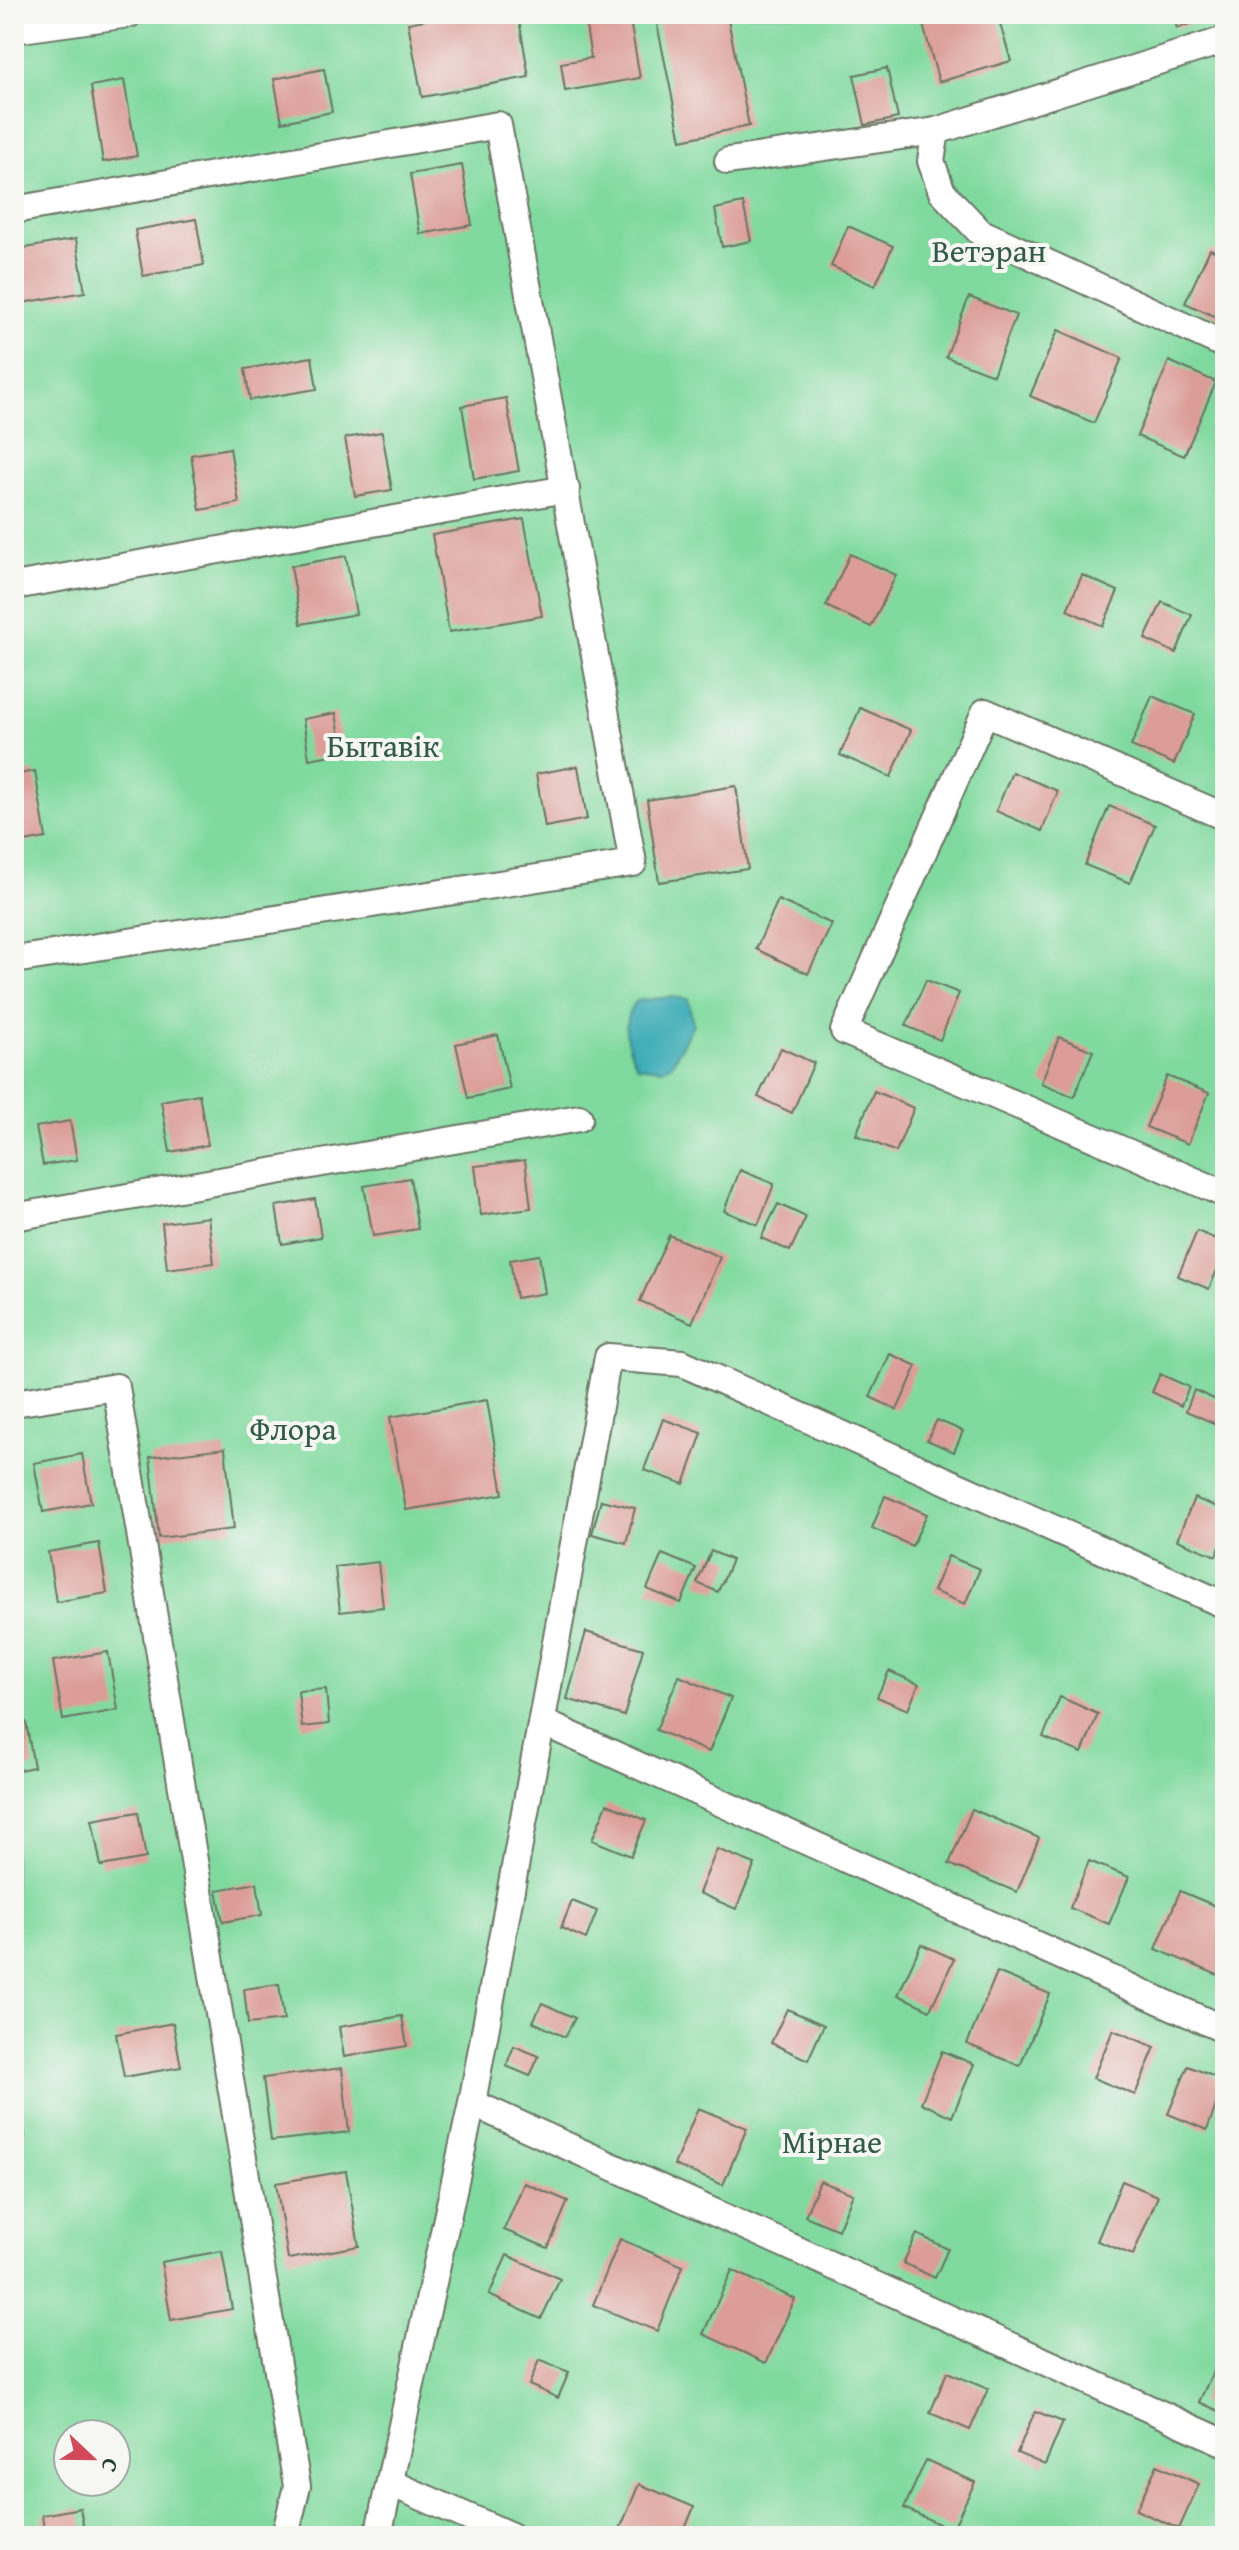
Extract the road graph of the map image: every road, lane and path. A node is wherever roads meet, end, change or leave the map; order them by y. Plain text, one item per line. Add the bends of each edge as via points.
1 (129, 14) edge
2 (14, 30) edge
3 (1225, 40) edge
4 (936, 131) junction
5 (728, 161) dead end
6 (14, 210) edge
7 (1225, 345) edge
8 (566, 489) junction
9 (14, 586) edge
10 (1225, 817) edge
11 (14, 960) edge
12 (579, 1118) dead end
13 (1225, 1194) edge
14 (14, 1217) edge
15 (14, 1403) edge
16 (1225, 1605) edge
17 (542, 1722) junction
18 (1225, 2030) edge
19 (472, 2103) junction
20 (1225, 2443) edge
21 (391, 2483) junction
22 (285, 2536) edge
23 (378, 2536) edge
24 (511, 2536) edge

1 - 2 lane
3 - 4 lane
4 - 5 lane
4 - 7 lane via 931,161 942,192 980,232
6 - 8 lane via 498,125
8 - 9 lane
8 - 11 lane via 633,863
10 - 13 lane via 985,712 844,1031
12 - 14 lane
15 - 22 lane via 116,1387 297,2486
16 - 17 lane via 682,1363 608,1357
17 - 18 lane
17 - 19 lane
19 - 20 lane
19 - 21 lane
21 - 23 lane
21 - 24 lane

